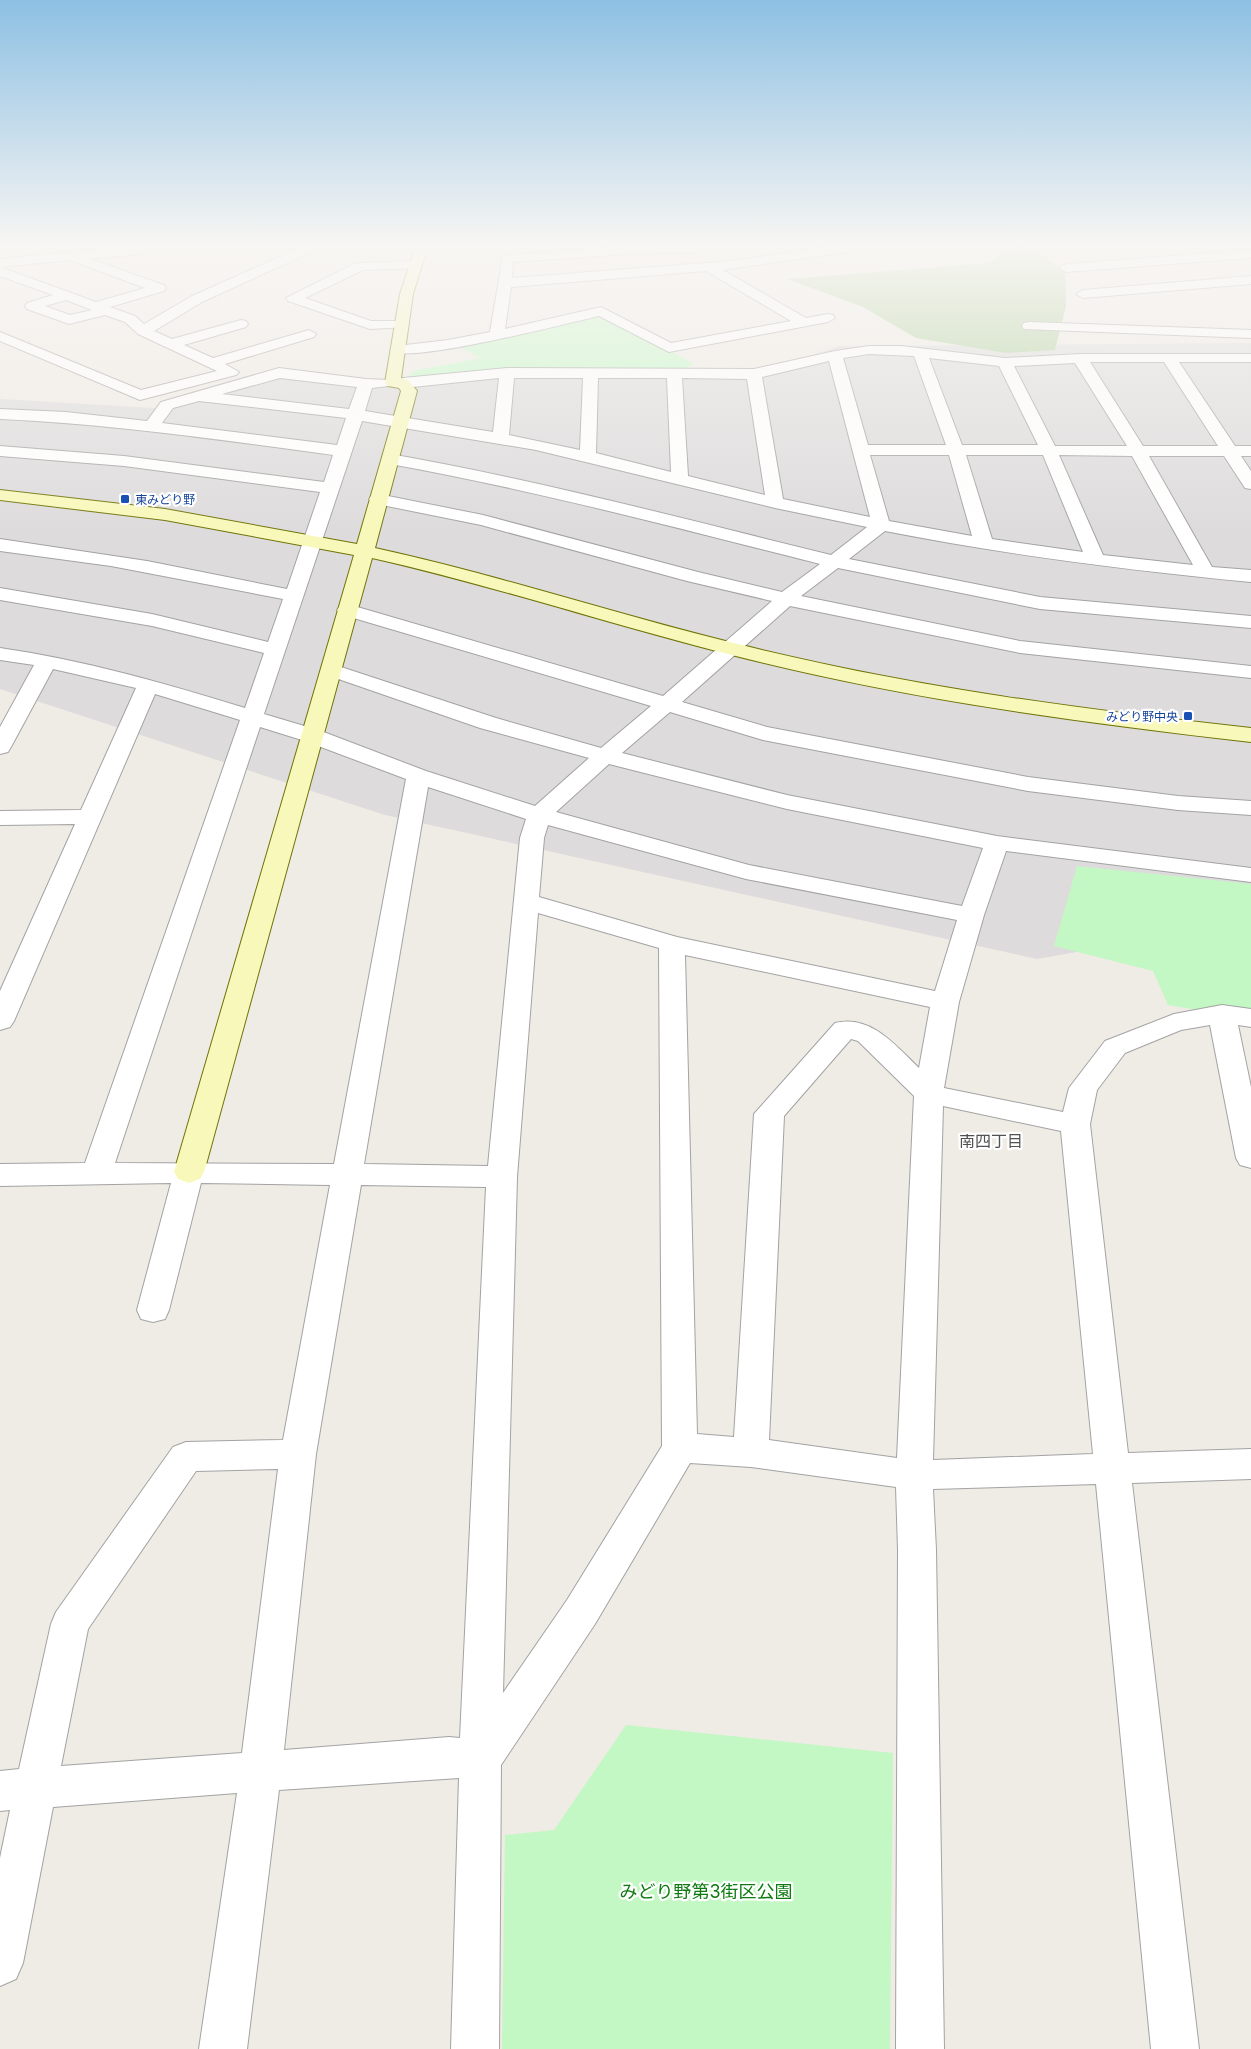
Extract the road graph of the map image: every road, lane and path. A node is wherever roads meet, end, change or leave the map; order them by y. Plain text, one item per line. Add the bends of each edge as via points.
1 (13, 342) edge
2 (165, 342) edge
3 (178, 342) edge
4 (284, 342) edge
5 (399, 342) edge
6 (456, 342) edge
7 (658, 342) edge
8 (704, 342) edge
9 (170, 344) junction
10 (397, 350) junction
11 (920, 352) junction
12 (835, 355) junction
13 (1080, 358) junction
14 (1168, 358) junction
15 (1250, 360) edge
16 (1005, 362) junction
17 (212, 363) junction
18 (508, 373) junction
19 (674, 373) junction
20 (592, 374) junction
21 (754, 374) junction
22 (398, 383) junction
23 (366, 384) junction
24 (197, 396) junction
25 (0, 414) edge
26 (355, 415) junction
27 (400, 422) junction
28 (151, 426) junction
29 (501, 438) junction
30 (1137, 449) junction
31 (862, 450) junction
32 (0, 451) edge
33 (342, 451) junction
34 (956, 451) junction
35 (1049, 451) junction
36 (1229, 451) junction
37 (1251, 451) edge
38 (588, 457) junction
39 (390, 459) junction
40 (680, 478) junction
41 (1251, 484) edge
42 (330, 488) junction
43 (0, 495) edge
44 (378, 498) junction
45 (775, 503) junction
46 (881, 525) junction
47 (312, 539) junction
48 (984, 544) junction
49 (0, 545) edge
50 (363, 551) junction
51 (1096, 561) junction
52 (836, 562) junction
53 (1206, 572) junction
54 (1251, 576) edge
55 (0, 594) edge
56 (294, 596) junction
57 (786, 599) junction
58 (347, 610) junction
59 (1251, 622) edge
60 (732, 649) junction
61 (276, 650) junction
62 (0, 654) edge
63 (47, 661) junction
64 (331, 670) junction
65 (1251, 672) edge
66 (148, 685) junction
67 (666, 704) junction
68 (252, 716) junction
69 (1251, 735) edge
70 (313, 736) junction
71 (0, 747) edge
72 (605, 756) junction
73 (418, 776) junction
74 (1251, 808) edge
75 (539, 815) junction
76 (0, 818) edge
77 (89, 818) junction
78 (998, 843) junction
79 (1251, 875) edge
80 (526, 901) junction
81 (971, 914) junction
82 (672, 944) junction
83 (945, 1002) junction
84 (1222, 1014) junction
85 (1251, 1018) edge
86 (0, 1021) edge
87 (929, 1094) junction
88 (1075, 1124) junction
89 (1251, 1158) edge
90 (97, 1172) junction
91 (189, 1172) junction
92 (346, 1174) junction
93 (0, 1175) edge
94 (502, 1177) junction
95 (153, 1310) dead end
96 (680, 1448) junction
97 (751, 1452) junction
98 (298, 1454) junction
99 (1251, 1464) edge
100 (1113, 1468) junction
101 (914, 1475) junction
102 (480, 1760) junction
103 (261, 1770) junction
104 (19, 1789) edge
105 (0, 1964) edge
106 (224, 2049) edge
107 (475, 2049) edge
108 (920, 2049) edge
109 (1175, 2049) edge

1 - 17 street via 140,396 231,372
2 - 9 street
3 - 9 street
4 - 17 street
5 - 10 street
6 - 10 street
7 - 8 street via 669,348
9 - 17 street
10 - 22 street
11 - 12 street via 869,350
11 - 16 street
11 - 34 street
12 - 21 street
12 - 31 street
13 - 14 street
13 - 16 street
13 - 30 street
14 - 15 street
14 - 36 street
16 - 35 street
18 - 20 street
18 - 22 street
18 - 29 street
19 - 20 street
19 - 21 street
19 - 40 street
20 - 38 street
21 - 45 street
22 - 23 street
22 - 27 street via 409,390
23 - 24 street via 279,373
23 - 26 street
24 - 26 street
24 - 28 street via 167,405
25 - 28 street
26 - 27 street
26 - 33 street
27 - 29 street
27 - 39 street
28 - 33 street
29 - 38 street
30 - 35 street
30 - 36 street
30 - 53 street
31 - 34 street
31 - 46 street
32 - 42 street via 150,464
33 - 42 street
34 - 35 street
34 - 48 street
35 - 51 street
36 - 37 street
36 - 41 street
38 - 40 street
39 - 44 street
39 - 52 street via 446,468
40 - 45 street
42 - 47 street
43 - 47 street via 148,512
44 - 50 street
44 - 57 street via 483,520
45 - 46 street
46 - 48 street
46 - 52 street
47 - 50 street
47 - 56 street
48 - 51 street
49 - 56 street via 186,573
50 - 58 street
50 - 60 street via 437,568
51 - 53 street
52 - 57 street
52 - 59 street via 1040,603
53 - 54 street
55 - 61 street via 152,620
56 - 61 street
57 - 60 street
57 - 65 street via 1020,647
58 - 64 street
58 - 67 street
60 - 67 street
60 - 69 street via 936,693 1138,723
61 - 68 street
62 - 63 street
63 - 66 street
63 - 71 street
64 - 70 street
64 - 72 street via 488,723
66 - 68 street
66 - 77 street
67 - 72 street
67 - 74 street via 763,733 1028,784 1178,803
68 - 70 street
68 - 90 street
70 - 73 street
70 - 91 street
72 - 75 street
72 - 78 street via 787,802
73 - 75 street
73 - 92 street
75 - 80 street via 532,838
75 - 81 street via 746,872
76 - 77 street
77 - 86 street
78 - 79 street
78 - 81 street
80 - 82 street
80 - 94 street
81 - 83 street
82 - 83 street
82 - 96 street
83 - 87 street
84 - 85 street
84 - 88 street via 1174,1023 1115,1047 1083,1088
84 - 89 street
87 - 88 street
87 - 97 street via 868,1035 845,1029 769,1114
87 - 101 street
88 - 100 street
90 - 91 street
90 - 93 street
91 - 92 street
91 - 95 street
92 - 94 street
92 - 98 street
94 - 102 street
96 - 97 street
96 - 102 street via 581,1612
97 - 101 street
98 - 103 street
98 - 104 street via 186,1457 70,1624
99 - 100 street
100 - 101 street
100 - 109 street
101 - 108 street
102 - 103 street via 450,1757
102 - 107 street
103 - 104 street
103 - 106 street
104 - 105 street

